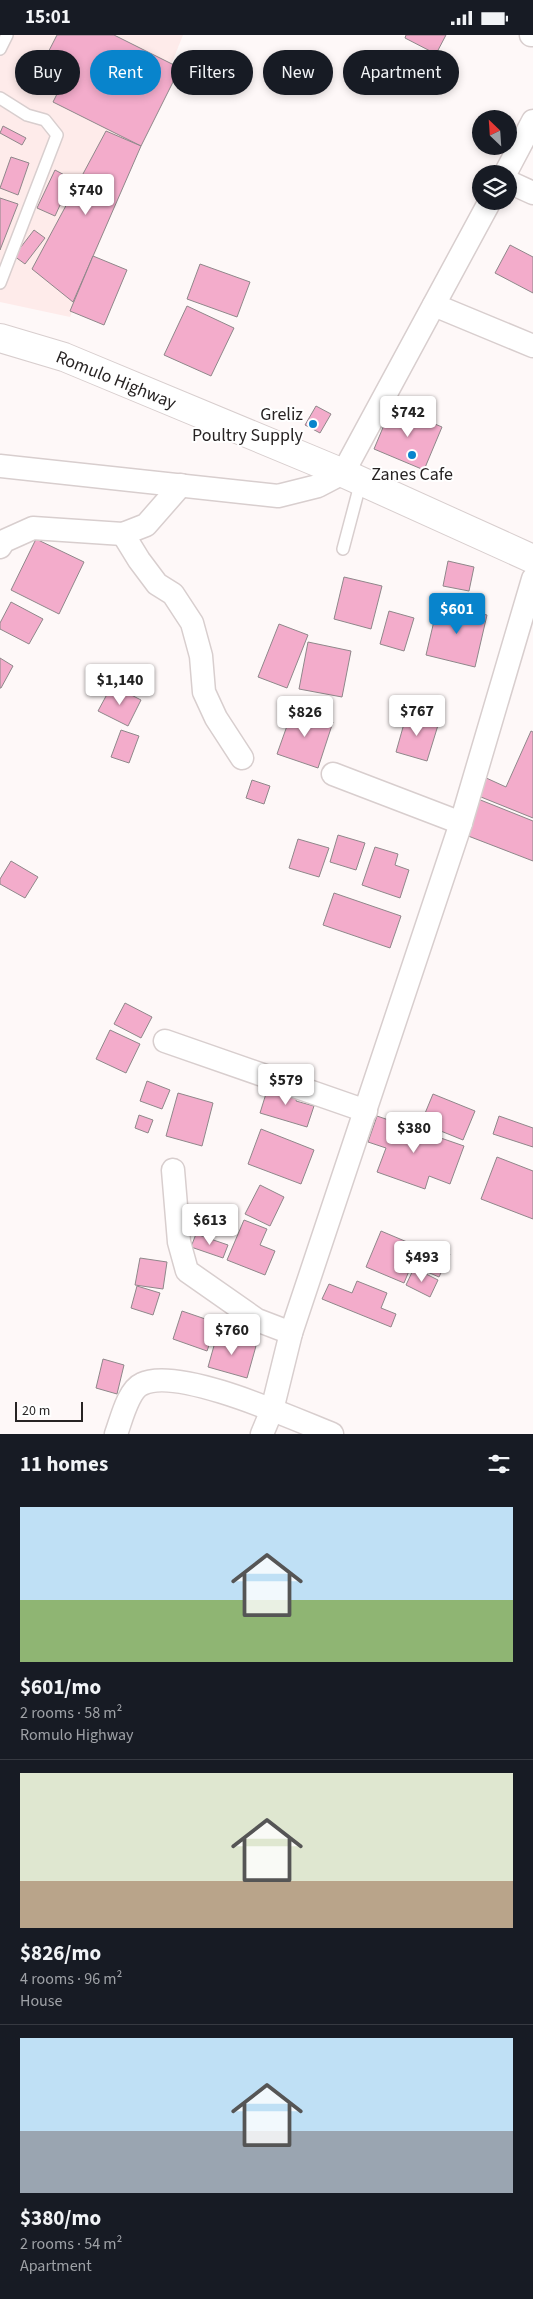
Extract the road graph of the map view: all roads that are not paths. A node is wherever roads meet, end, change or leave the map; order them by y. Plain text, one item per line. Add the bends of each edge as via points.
1 (7, 35) edge
2 (0, 49) edge
3 (0, 98) edge
4 (533, 121) edge
5 (510, 165) edge
6 (517, 186) edge
7 (533, 193) edge
8 (485, 210) edge
9 (0, 283) edge
10 (434, 305) junction
11 (0, 338) edge
12 (533, 346) edge
13 (0, 466) edge
14 (352, 477) junction
15 (181, 485) junction
16 (122, 534) junction
17 (0, 547) edge
18 (343, 549) dead end
19 (533, 559) edge
20 (533, 579) edge
21 (242, 758) dead end
22 (334, 774) dead end
23 (461, 823) junction
24 (164, 1041) dead end
25 (366, 1111) junction
26 (173, 1170) dead end
27 (291, 1333) junction
28 (272, 1410) junction
29 (116, 1434) edge
30 (262, 1434) edge
31 (332, 1434) edge

1 - 2 lane
3 - 9 lane via 27,115 45,120 57,135
4 - 5 street
6 - 7 street
8 - 10 street
10 - 12 street
10 - 14 street
11 - 14 highway, Romulo Highway via 64,357
13 - 15 street
14 - 15 street via 278,496
14 - 18 lane
14 - 19 highway, Romulo Highway
15 - 16 street via 146,525
16 - 17 street via 33,528 4,541
16 - 21 street via 143,566 158,584 173,594 192,623 201,656 204,692
20 - 23 street
22 - 23 street
23 - 25 street
24 - 25 street
25 - 27 street
26 - 27 street via 179,1242 188,1271 257,1320
27 - 28 street
28 - 29 street via 245,1398 169,1379 141,1384 130,1396
28 - 30 street
28 - 31 street

